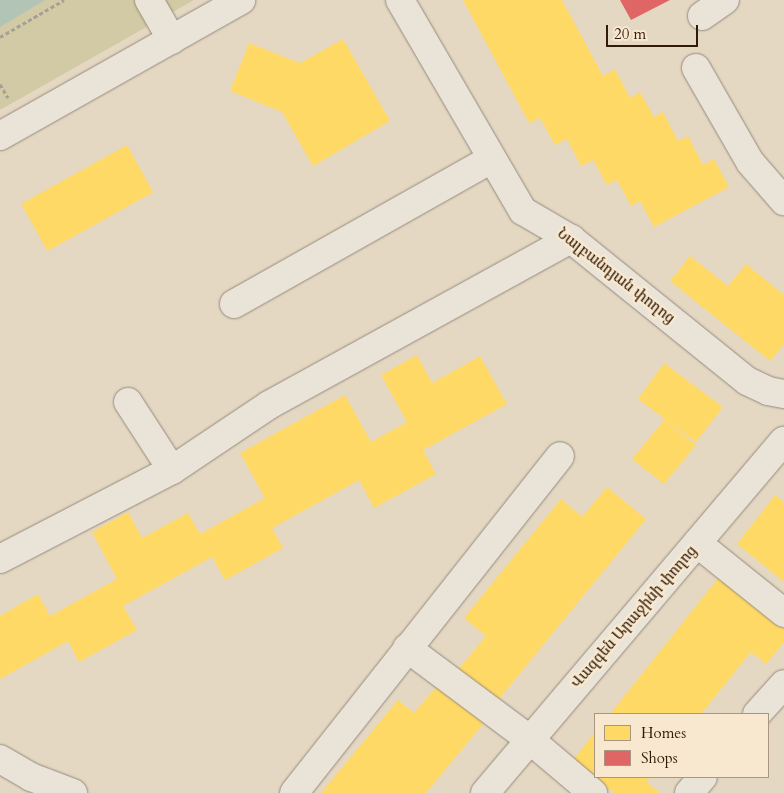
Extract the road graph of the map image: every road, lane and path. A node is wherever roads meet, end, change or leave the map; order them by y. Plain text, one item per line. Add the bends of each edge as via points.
1 (64, 0) edge
2 (149, 0) edge
3 (241, 0) edge
4 (400, 0) edge
5 (725, 0) edge
6 (702, 16) dead end
7 (0, 37) edge
8 (172, 40) junction
9 (696, 68) dead end
10 (0, 136) edge
11 (491, 159) junction
12 (784, 201) edge
13 (571, 239) junction
14 (234, 304) dead end
15 (784, 394) edge
16 (128, 402) dead end
17 (784, 441) edge
18 (560, 456) dead end
19 (172, 470) junction
20 (697, 543) junction
21 (0, 559) edge
22 (784, 614) edge
23 (407, 648) junction
24 (784, 684) edge
25 (758, 713) edge
26 (529, 739) junction
27 (0, 759) edge
28 (702, 778) edge
29 (73, 793) edge
30 (294, 793) edge
31 (485, 793) edge
32 (593, 793) edge
33 (689, 793) edge

1 - 7 path
2 - 8 street
3 - 8 street
4 - 11 street, Նալբանդյան փողոց
5 - 6 street
8 - 10 street
9 - 12 street via 750,162
11 - 13 street, Նալբանդյան փողոց via 523,210
11 - 14 street
13 - 15 street, Նալբանդյան փողոց via 748,381 768,391
13 - 19 street via 269,405
16 - 19 street
17 - 20 street, Վազգեն Արաջինի փողոց
18 - 23 street
19 - 21 street
20 - 22 street
20 - 26 street, Վազգեն Արաջինի փողոց
23 - 26 street
23 - 30 street
24 - 25 street
26 - 31 street, Վազգեն Արաջինի փողոց
26 - 32 street
27 - 29 street via 31,778
28 - 33 street

